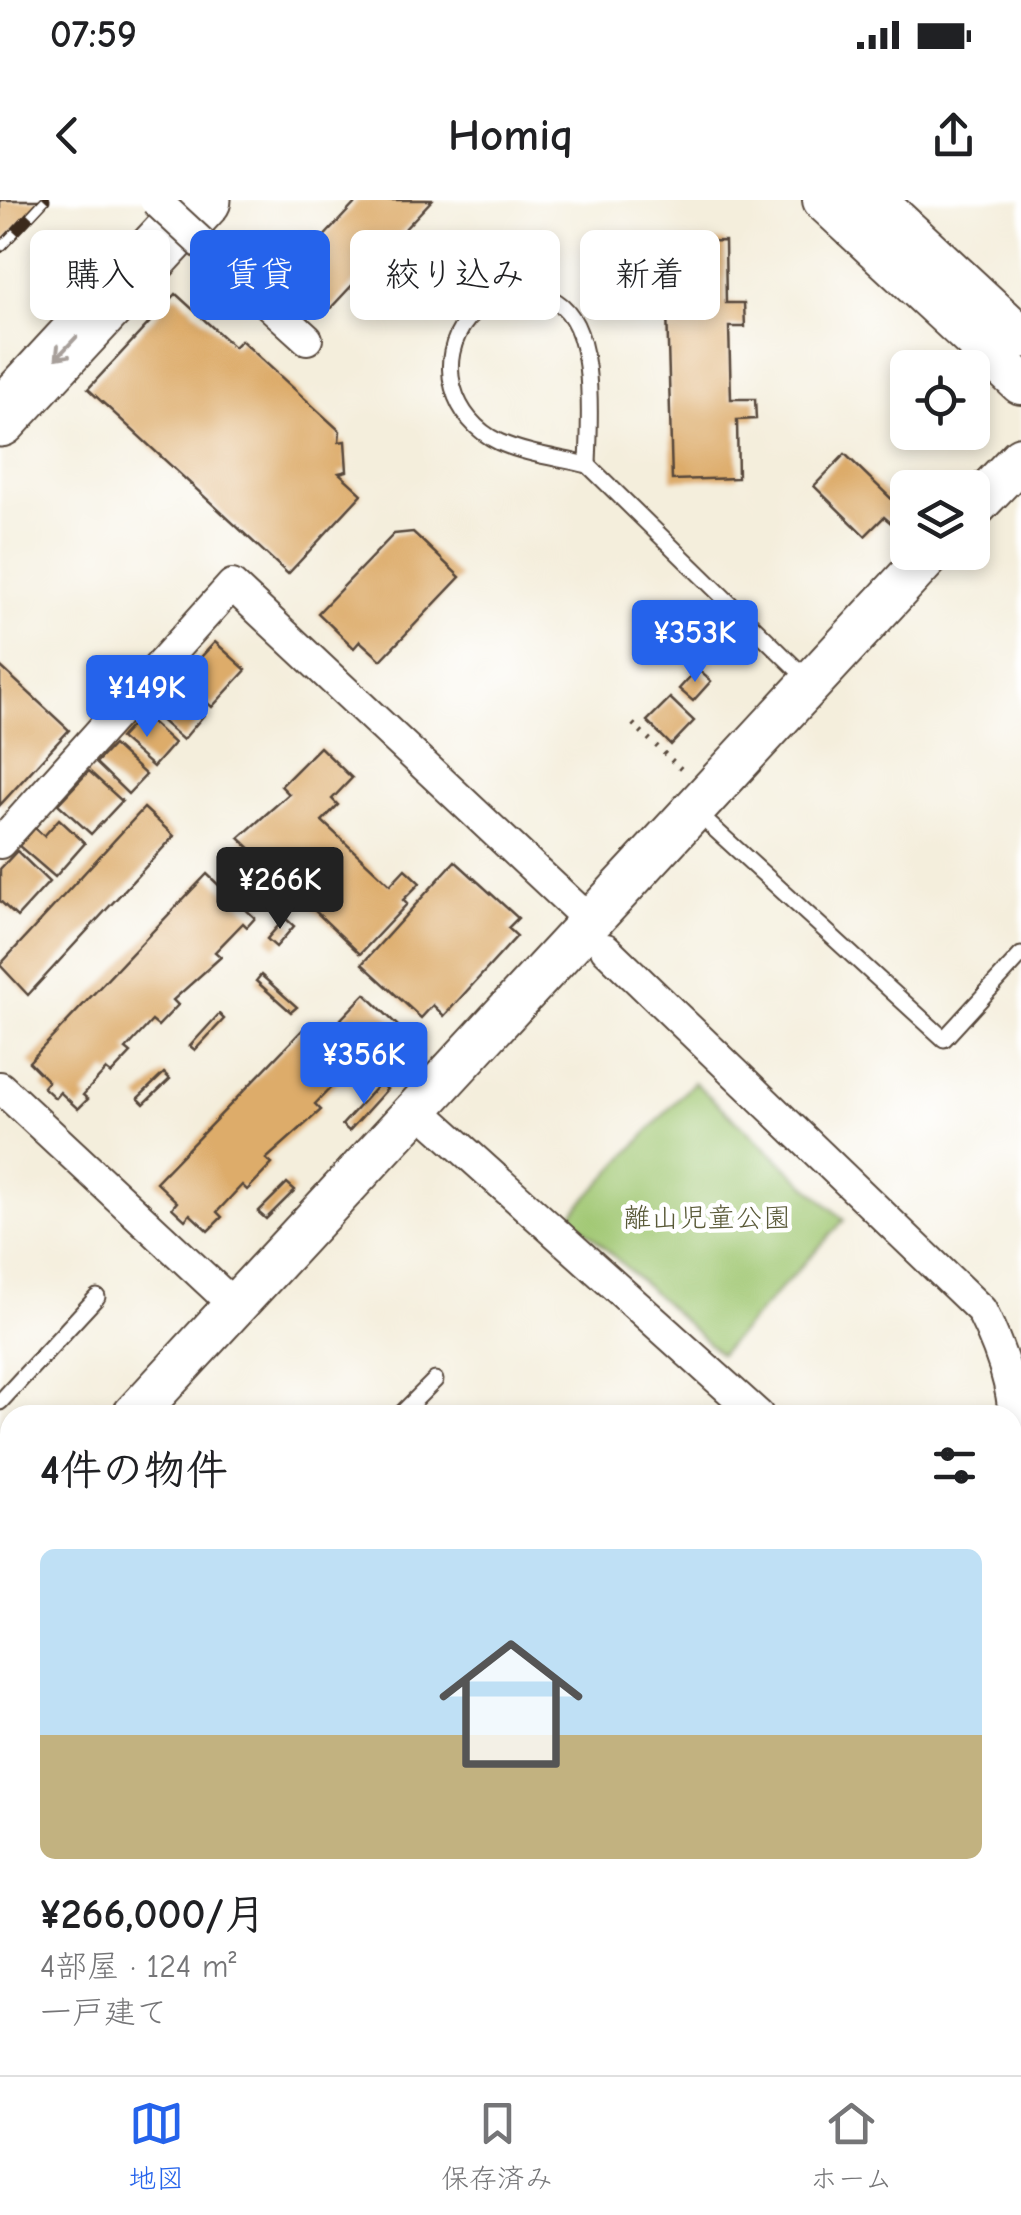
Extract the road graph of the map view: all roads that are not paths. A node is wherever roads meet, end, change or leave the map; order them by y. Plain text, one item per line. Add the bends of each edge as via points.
1 (155, 200) edge
2 (824, 200) edge
3 (874, 200) edge
4 (206, 225) edge
5 (1021, 337) edge
6 (307, 340) dead end
7 (1021, 383) edge
8 (0, 419) edge
9 (1021, 458) edge
10 (588, 465) junction
11 (990, 491) edge
12 (915, 570) edge
13 (810, 682) junction
14 (687, 790) junction
15 (0, 842) edge
16 (598, 935) junction
17 (1021, 955) edge
18 (0, 1087) edge
19 (417, 1108) junction
20 (97, 1298) dead end
21 (235, 1306) junction
22 (435, 1380) dead end
23 (0, 1402) edge
24 (143, 1405) edge
25 (410, 1405) edge
26 (747, 1405) edge
27 (1015, 1405) edge

1 - 4 street, bridge
2 - 7 street
3 - 5 street
4 - 6 street
4 -> 8 highway
9 - 11 street
10 - 10 lane via 500,443 473,425 458,403 449,375 452,348 468,319 513,289 561,304 576,327 587,362
10 - 13 lane
12 - 13 street
13 - 14 street
14 - 16 street
14 - 17 lane via 944,1038
15 - 16 street via 232,585
16 - 19 street
16 - 27 street via 981,1310 1002,1352
18 - 21 street
19 - 21 street
19 - 26 street
20 - 23 lane
21 - 24 street
22 - 25 lane

